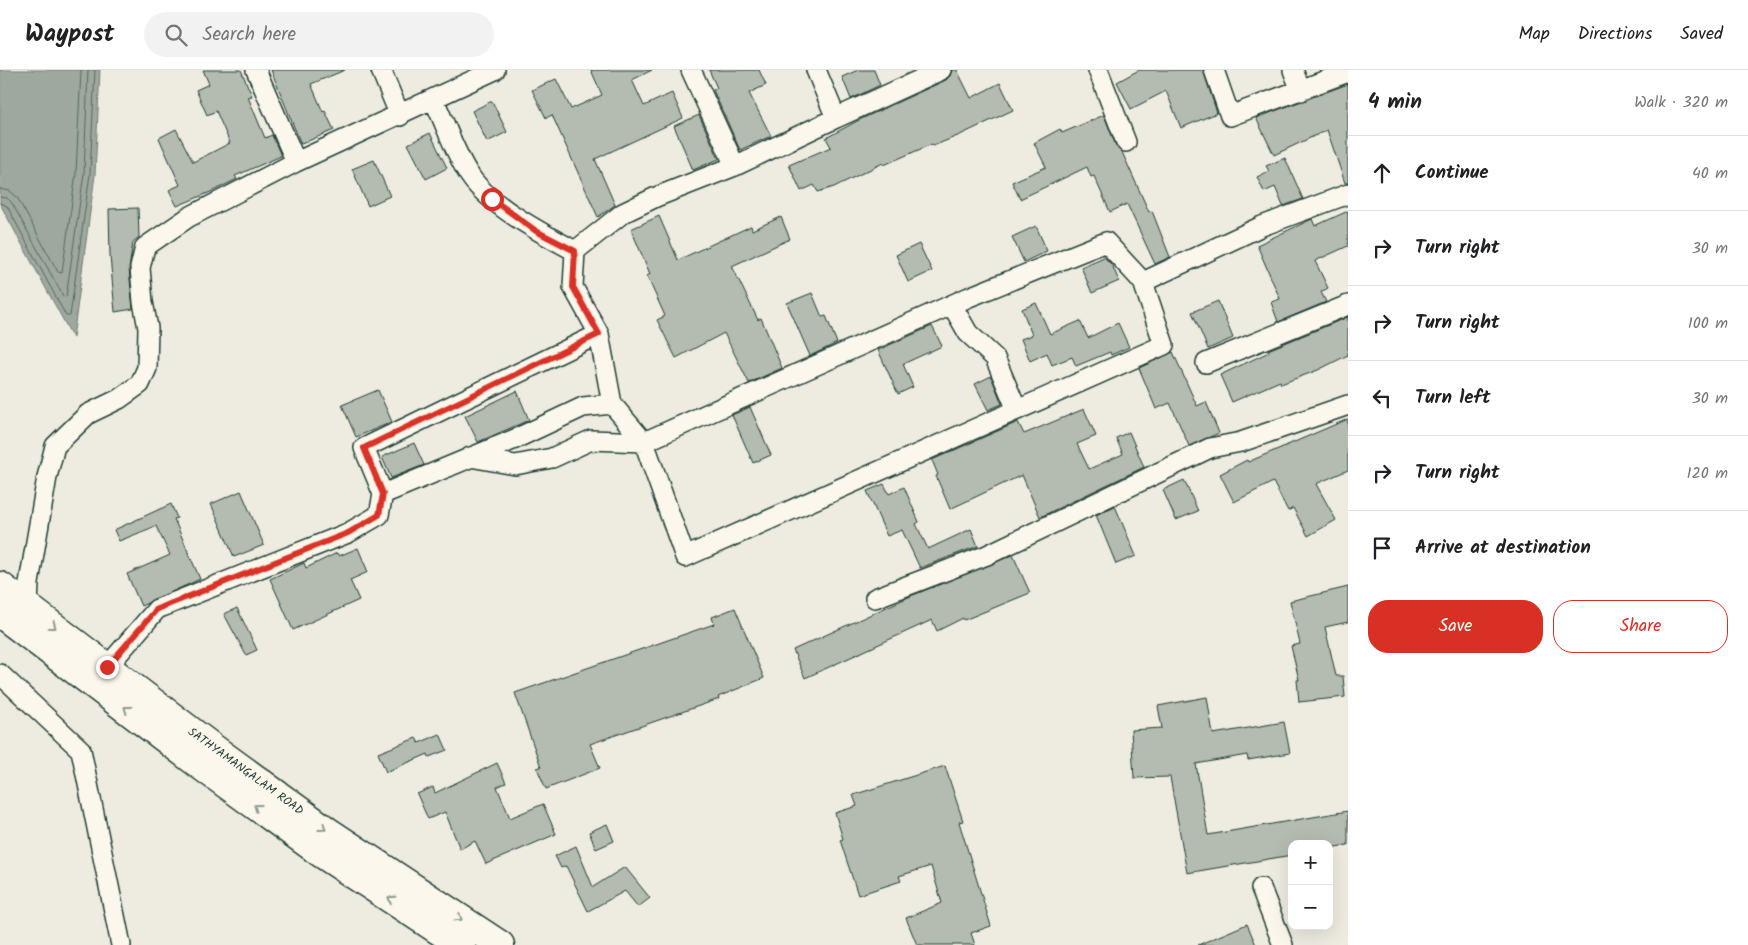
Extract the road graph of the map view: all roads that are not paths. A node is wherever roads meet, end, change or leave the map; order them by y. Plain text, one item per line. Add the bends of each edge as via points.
1 (256, 70) edge
2 (381, 70) edge
3 (494, 70) edge
4 (691, 70) edge
5 (816, 70) edge
6 (941, 70) edge
7 (1098, 70) edge
8 (1214, 70) edge
9 (1293, 70) edge
10 (1348, 72) edge
11 (1301, 92) junction
12 (434, 100) junction
13 (400, 116) junction
14 (836, 118) junction
15 (1126, 142) dead end
16 (296, 162) junction
17 (735, 166) junction
18 (1348, 194) edge
19 (575, 251) junction
20 (1143, 282) junction
21 (952, 305) junction
22 (1348, 305) edge
23 (599, 334) junction
24 (1206, 363) dead end
25 (612, 404) junction
26 (1348, 405) edge
27 (1017, 410) junction
28 (644, 442) junction
29 (470, 457) junction
30 (383, 494) junction
31 (0, 586) edge
32 (875, 598) dead end
33 (28, 607) junction
34 (0, 613) edge
35 (107, 667) junction
36 (0, 674) edge
37 (1261, 888) dead end
38 (120, 945) edge
39 (461, 945) edge
40 (500, 945) edge
41 (1283, 945) edge

1 - 16 street
2 - 13 street
3 - 12 street
4 - 17 street
5 - 14 street
6 - 14 street
7 - 15 street
8 - 11 street via 1230,116
9 - 11 street
10 - 11 street
12 - 13 street
12 - 19 street via 470,177 492,199 536,231
13 - 16 street
14 - 17 street
16 - 33 street via 189,217 145,247 140,268 148,328 147,368 140,384 88,414 55,446 29,583
17 - 19 street via 623,213
18 - 20 street via 1262,226
19 - 23 street via 573,287
20 - 21 street via 1106,242
20 - 27 street via 1164,345
21 - 27 street via 968,333 995,358
21 - 28 street
22 - 24 street
23 - 25 street
23 - 30 street via 364,448
25 - 28 street
25 - 29 street via 583,407
26 - 32 street via 1241,442 1210,448 987,555
27 - 28 street via 685,557
28 - 29 street via 591,440 552,458 515,465
29 - 30 street
30 - 35 street via 379,515 348,533 157,609
31 - 33 highway, SATHYAMANGALAM ROAD
33 -> 35 highway, SATHYAMANGALAM ROAD
39 -> 34 highway, SATHYAMANGALAM ROAD via 318,851
35 -> 40 highway, SATHYAMANGALAM ROAD via 330,833
36 - 38 street via 81,750
37 - 41 street

